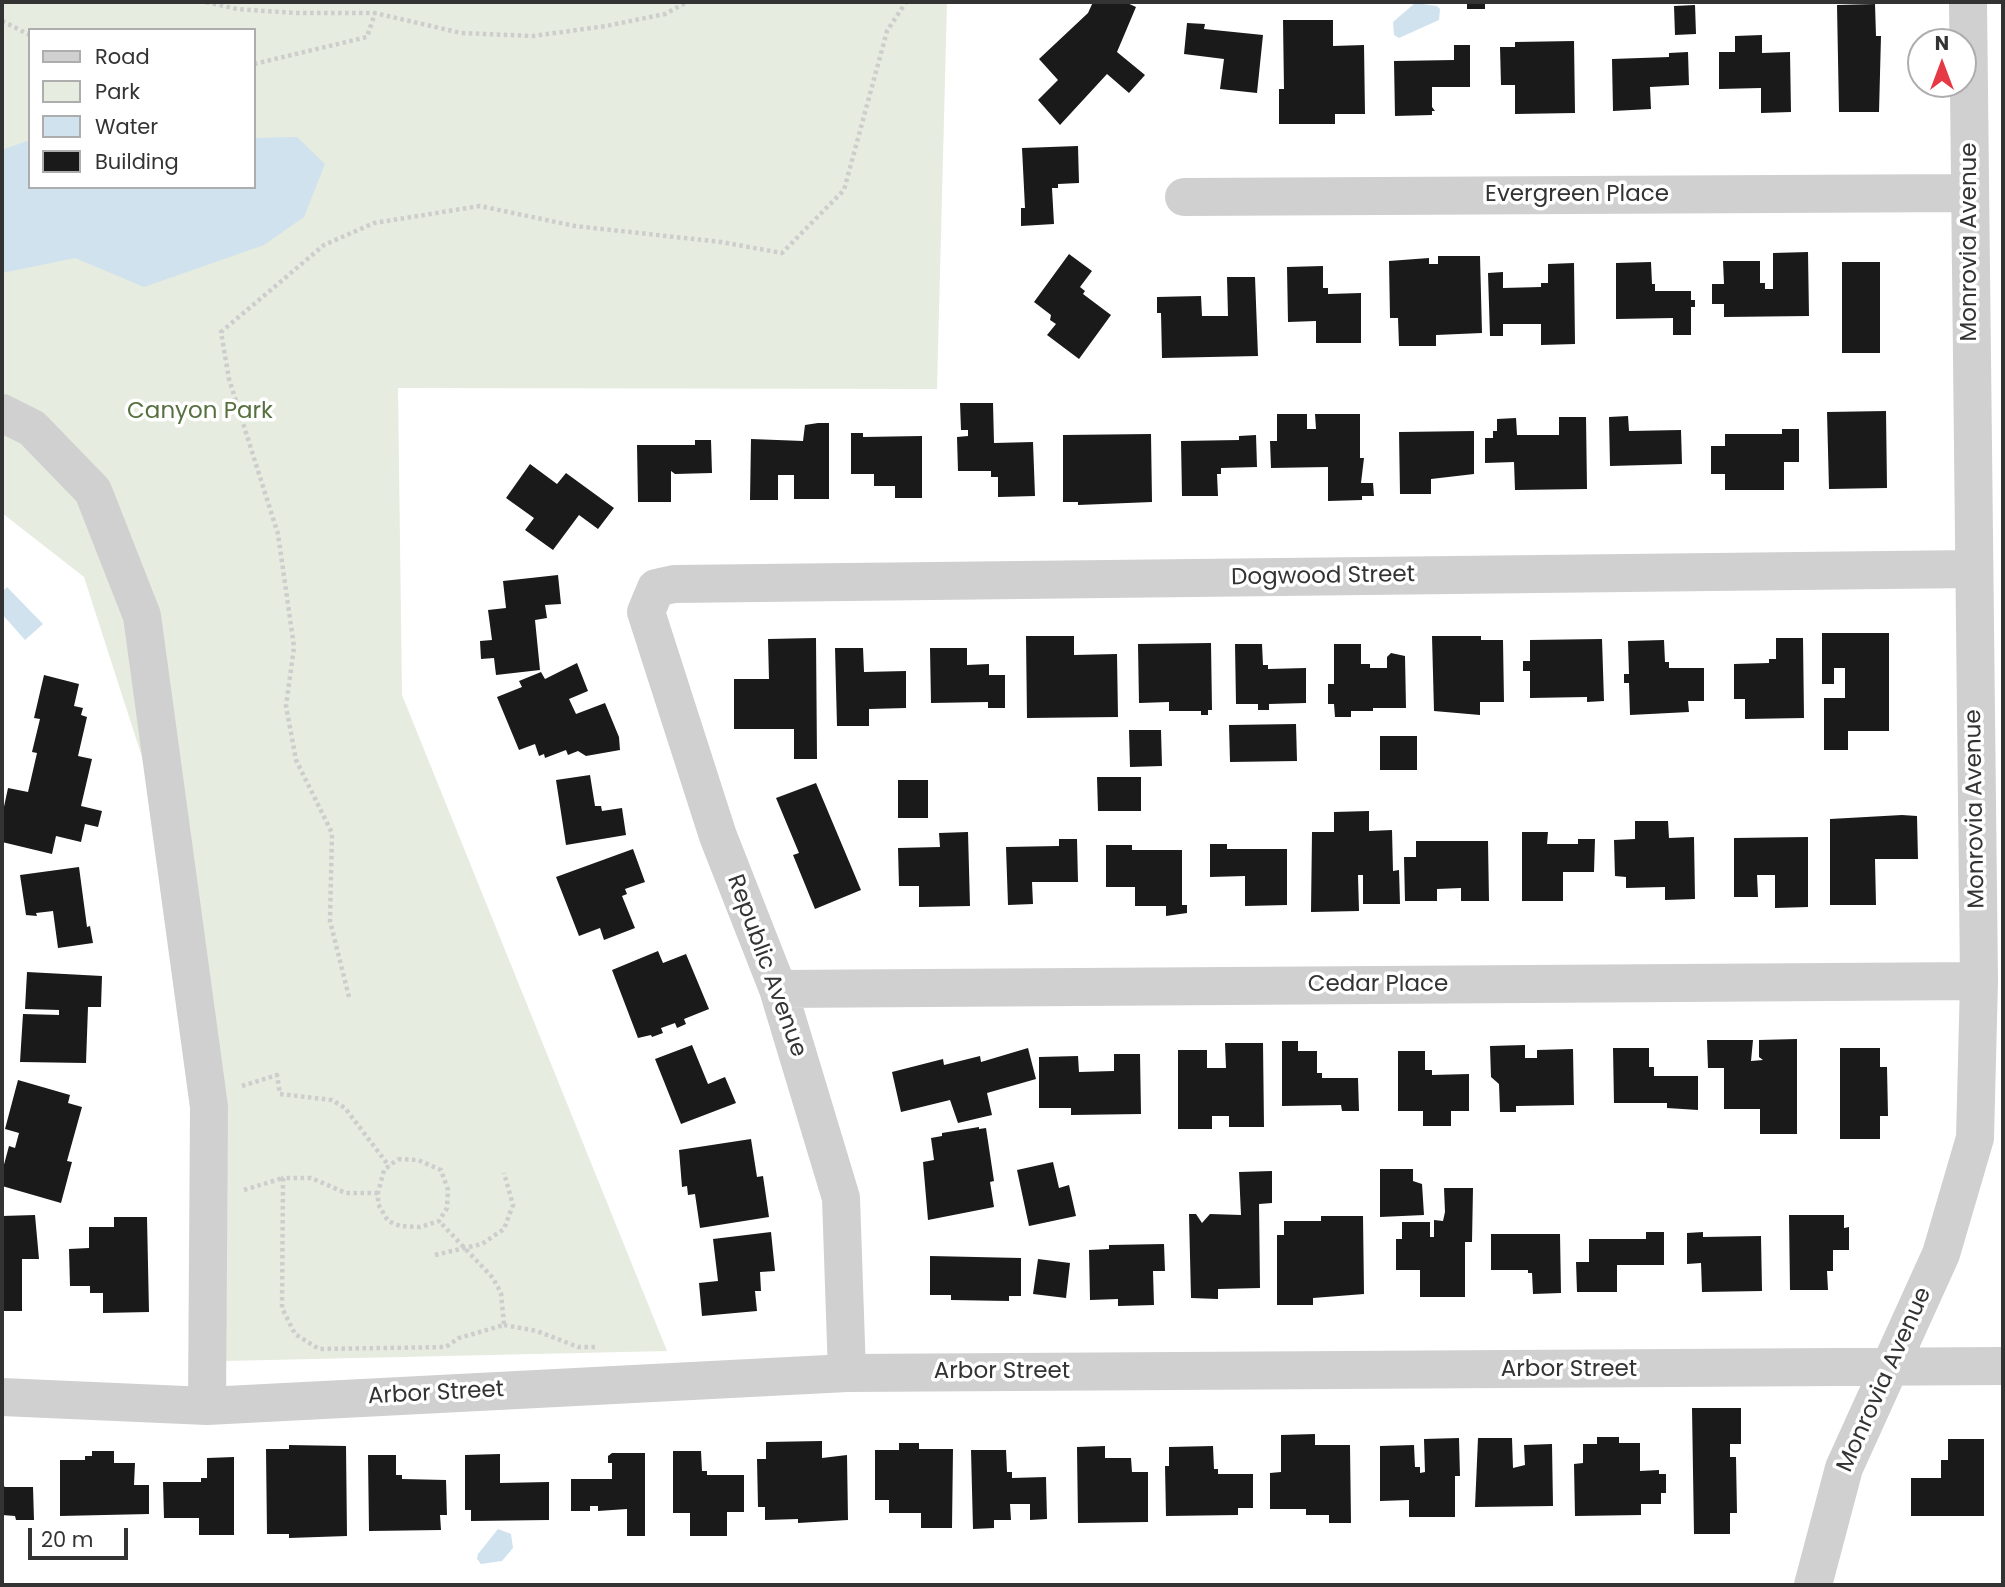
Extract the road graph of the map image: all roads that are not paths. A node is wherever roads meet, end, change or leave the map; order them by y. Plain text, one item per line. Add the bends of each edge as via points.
1 (1968, 2) edge
2 (1970, 193) junction
3 (1184, 197) dead end
4 (2, 414) edge
5 (1972, 569) junction
6 (674, 584) joint
7 (1979, 981) junction
8 (778, 989) junction
9 (2003, 1366) edge
10 (1891, 1368) junction
11 (847, 1373) junction
12 (2, 1397) edge
13 (207, 1406) junction
14 (1812, 1585) edge

1 - 2 street, Monrovia Avenue
2 - 3 street, Evergreen Place
2 - 5 street, Monrovia Avenue
4 - 13 street via 32,428 93,491 142,616 208,1097
5 - 6 street, Dogwood Street
5 - 7 street, Monrovia Avenue
6 - 8 street, Republic Avenue via 656,588 646,612 718,836
7 - 8 street, Cedar Place
7 - 10 street, Monrovia Avenue via 1975,1138 1941,1254
8 - 11 street, Republic Avenue via 841,1198
9 - 10 street, Arbor Street
10 - 11 street, Arbor Street
10 - 14 street, Monrovia Avenue via 1844,1468
11 - 13 street, Arbor Street
12 - 13 street, Arbor Street

